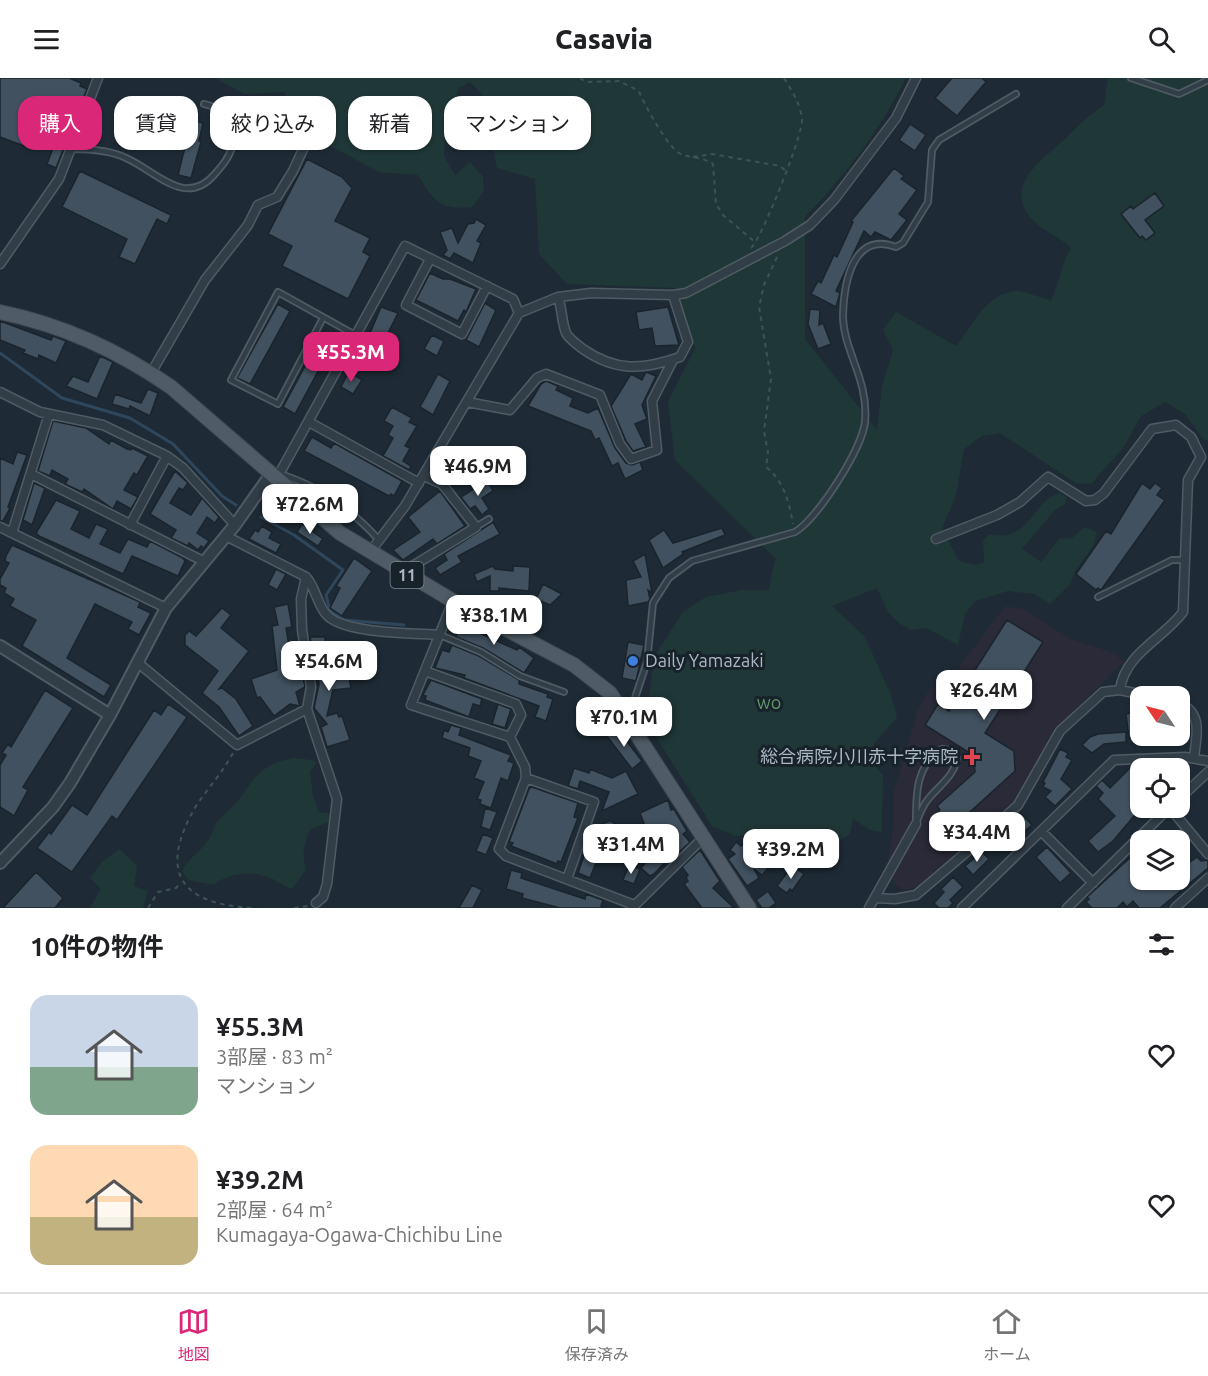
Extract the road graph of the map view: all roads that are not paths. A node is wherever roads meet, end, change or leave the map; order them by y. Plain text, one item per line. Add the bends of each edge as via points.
1 (98, 78) edge
2 (916, 78) edge
3 (1131, 78) edge
4 (1208, 80) edge
5 (1017, 94) dead end
6 (91, 96) edge
7 (204, 104) dead end
8 (72, 150) edge
9 (82, 150) edge
10 (303, 150) edge
11 (430, 258) junction
12 (0, 264) edge
13 (488, 286) junction
14 (673, 295) junction
15 (558, 297) junction
16 (0, 312) edge
17 (519, 313) junction
18 (323, 318) junction
19 (357, 336) junction
20 (673, 360) junction
21 (151, 373) junction
22 (0, 392) edge
23 (467, 402) junction
24 (49, 414) junction
25 (309, 423) junction
26 (167, 456) junction
27 (31, 474) junction
28 (276, 475) junction
29 (421, 480) junction
30 (489, 519) dead end
31 (130, 525) junction
32 (235, 525) junction
33 (0, 527) edge
34 (476, 527) junction
35 (12, 533) junction
36 (226, 536) junction
37 (936, 539) dead end
38 (380, 541) junction
39 (370, 552) junction
40 (1185, 560) junction
41 (203, 561) junction
42 (403, 572) junction
43 (306, 577) junction
44 (1098, 597) dead end
45 (453, 601) junction
46 (166, 608) junction
47 (440, 635) junction
48 (0, 646) edge
49 (137, 662) junction
50 (425, 671) junction
51 (1120, 690) junction
52 (564, 692) dead end
53 (1130, 692) edge
54 (307, 709) junction
55 (1190, 710) edge
56 (110, 715) junction
57 (624, 715) junction
58 (510, 737) junction
59 (1194, 758) junction
60 (1208, 761) edge
61 (1208, 772) edge
62 (526, 778) junction
63 (1190, 789) edge
64 (1159, 818) edge
65 (1179, 818) edge
66 (916, 824) junction
67 (1041, 831) junction
68 (703, 838) junction
69 (1208, 855) edge
70 (0, 863) edge
71 (1208, 878) edge
72 (567, 879) junction
73 (1093, 883) junction
74 (875, 898) junction
75 (316, 903) road end
76 (633, 906) edge
77 (749, 908) edge
78 (869, 908) edge
79 (962, 908) edge
80 (1067, 908) edge
81 (1175, 908) edge

1 - 6 street
2 - 14 street via 896,118 834,200 810,225 708,283
3 - 4 lane via 1179,94
5 - 57 lane via 939,140 932,150 928,202 903,243 896,247 874,243 864,247 855,259 843,316 866,396 862,442 818,512 795,531 692,561 669,578 653,603 647,662 634,701
7 - 9 lane via 214,105 231,116 235,136 225,163 196,189 178,187 126,158
8 - 12 street via 59,179
10 - 21 street via 286,185 277,197 258,205 248,225 194,297
11 - 13 street
11 - 13 street via 406,304 462,334
11 - 19 street via 405,246
13 - 17 street via 513,299
14 - 15 street via 591,293
14 - 20 street via 688,342 680,357
15 - 17 street
15 - 20 street via 567,333 595,357 614,366 633,368
16 - 21 main road, 11 via 87,338
17 - 23 street
18 - 18 lane via 278,292 231,380 278,404
18 - 19 lane
19 - 25 street
20 - 23 street via 652,401 657,450 631,459 620,444 600,395 546,374 537,378 510,410
21 - 28 main road, 11
22 - 24 street
23 - 29 street
24 - 26 street via 103,425
24 - 27 street
25 - 28 street
25 - 29 street
26 - 31 street
26 - 32 street
27 - 31 street
27 - 35 street
28 - 32 street
28 - 38 lane via 316,489 352,512
28 - 39 main road, 11 via 331,526
29 - 34 street via 442,484
29 - 38 street
30 - 34 lane
31 - 41 street
32 - 36 street
33 - 35 street
34 - 42 street
35 - 46 street
36 - 41 street
36 - 43 street
37 - 40 street via 997,515 1020,502 1048,477 1086,501 1095,500 1146,434 1161,426 1176,425 1191,437 1201,457 1188,480
38 - 39 street
39 - 42 main road, 11
40 - 44 lane via 1173,560
40 - 51 street via 1183,612 1153,638 1128,669
41 - 46 street
42 - 45 main road, 11
43 - 47 street via 326,614 343,626
43 - 54 street via 301,599 311,687
45 - 47 street
45 - 57 main road, 11 via 589,675 610,693
46 - 49 street
47 - 50 street
47 - 52 lane via 481,652 520,676
48 - 56 street
49 - 54 street via 237,745
49 - 56 street
50 - 58 street via 516,704 521,715
50 - 58 street via 411,705
51 - 53 street
51 - 74 street via 1103,692 1060,731 1018,805 916,895
54 - 75 street via 337,799 327,884 323,897
55 - 59 street via 1198,724
56 - 70 street via 53,807
57 - 68 main road, 11
58 - 62 street via 525,767
59 - 60 street
59 - 67 street via 1114,760
61 - 63 street
62 - 72 street via 499,849 506,856
62 - 72 street via 594,802
64 - 73 street
65 - 69 street
66 - 66 lane via 916,787 924,768 933,754 949,750 957,762 950,776 928,799
66 - 74 street
67 - 73 street
67 - 79 street
68 - 76 street
68 - 77 main road, 11
71 - 81 street
72 - 76 street
73 - 80 street
74 - 78 street

